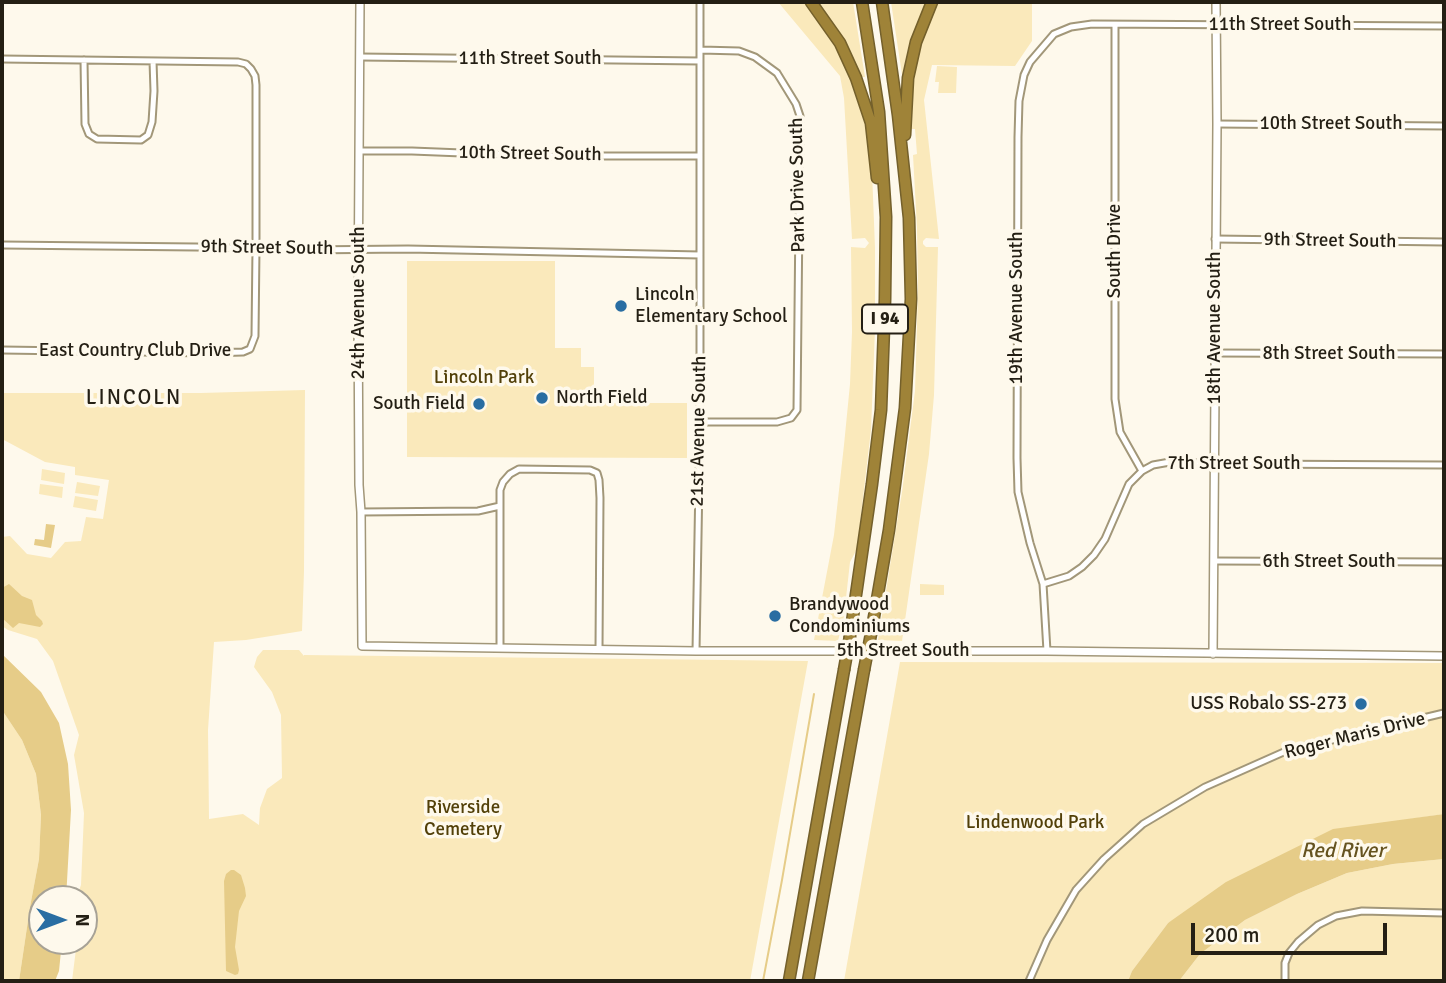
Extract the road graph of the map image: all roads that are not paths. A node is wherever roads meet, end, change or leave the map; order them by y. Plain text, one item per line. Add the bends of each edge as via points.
1 (360, 2) edge
2 (700, 2) edge
3 (811, 2) edge
4 (862, 2) edge
5 (882, 2) edge
6 (932, 2) edge
7 (1216, 2) edge
8 (1216, 24) junction
9 (1115, 25) junction
10 (1444, 26) edge
11 (701, 50) junction
12 (360, 57) junction
13 (2, 59) edge
14 (84, 60) junction
15 (153, 61) junction
16 (700, 61) junction
17 (1217, 124) junction
18 (1444, 126) edge
19 (360, 151) junction
20 (699, 156) junction
21 (904, 167) junction
22 (1215, 239) junction
23 (1444, 242) edge
24 (2, 245) edge
25 (256, 248) junction
26 (886, 248) junction
27 (359, 250) junction
28 (700, 255) junction
29 (2, 350) edge
30 (1214, 353) junction
31 (1444, 354) edge
32 (699, 422) junction
33 (1214, 463) junction
34 (1444, 465) edge
35 (1142, 471) junction
36 (500, 506) junction
37 (361, 512) junction
38 (1214, 561) junction
39 (1444, 562) edge
40 (1043, 584) junction
41 (362, 646) joint
42 (500, 648) junction
43 (599, 649) junction
44 (696, 651) junction
45 (1046, 652) junction
46 (1213, 654) junction
47 (1444, 656) edge
48 (1444, 713) edge
49 (1444, 913) edge
50 (789, 981) edge
51 (808, 981) edge
52 (1029, 981) edge
53 (1285, 981) edge

1 - 12 street, 24th Avenue South
2 - 11 street, 21st Avenue South
3 - 26 highway via 840,43 871,123
4 - 26 highway, I 94 via 879,112
5 - 21 highway, I 94
6 - 21 highway via 916,41 908,78
7 - 8 street, 18th Avenue South
8 - 9 street, 11th Street South
8 - 10 street, 11th Street South
8 - 17 street, 18th Avenue South
9 - 35 street, South Drive via 1115,399 1120,432
9 - 40 street, 19th Avenue South via 1071,27 1054,34 1030,62 1019,101 1018,492
11 - 16 street, 21st Avenue South
11 - 32 street, Park Drive South via 739,51 755,57 777,73 800,116 797,410 791,418 777,422
12 - 16 street, 11th Street South
12 - 19 street, 24th Avenue South
13 - 14 street
14 - 15 street
14 - 15 street via 89,134 97,139 141,140 152,122
15 - 25 street via 238,62 251,69 256,85
16 - 20 street, 21st Avenue South
17 - 18 street, 10th Street South
17 - 22 street, 18th Avenue South
19 - 20 street, 10th Street South
19 - 27 street, 24th Avenue South
20 - 28 street, 21st Avenue South
21 - 51 highway, I 94, bridge via 911,299 905,408 871,635
22 - 23 street, 9th Street South
22 - 30 street, 18th Avenue South
24 - 25 street, 9th Street South
25 - 27 street, 9th Street South
25 - 29 street, East Country Club Drive via 255,336 250,349 243,352
26 - 50 highway, I 94, bridge via 881,410 872,484
27 - 28 street, 9th Street South
27 - 37 street, 24th Avenue South
28 - 32 street, 21st Avenue South
30 - 31 street, 8th Street South
30 - 33 street, 18th Avenue South
32 - 44 street, 21st Avenue South
33 - 34 street, 7th Street South
33 - 35 street, 7th Street South via 1170,461
33 - 38 street, 18th Avenue South
35 - 40 street, 7th Street South via 1129,484 1094,555 1069,576
36 - 37 street via 478,511
36 - 42 street
36 - 43 street via 503,482 519,470 597,473
37 - 41 street, 24th Avenue South
38 - 39 street, 6th Street South
38 - 46 street, 18th Avenue South
40 - 45 street, 19th Avenue South
41 - 42 street, 5th Street South
42 - 43 street, 5th Street South
43 - 44 street, 5th Street South
44 - 45 street, 5th Street South
45 - 46 street, 5th Street South
46 - 47 street, 5th Street South
48 - 52 street, Roger Maris Drive via 1286,751 1205,787 1143,824 1076,890
49 - 53 street via 1362,911 1336,916 1289,953

